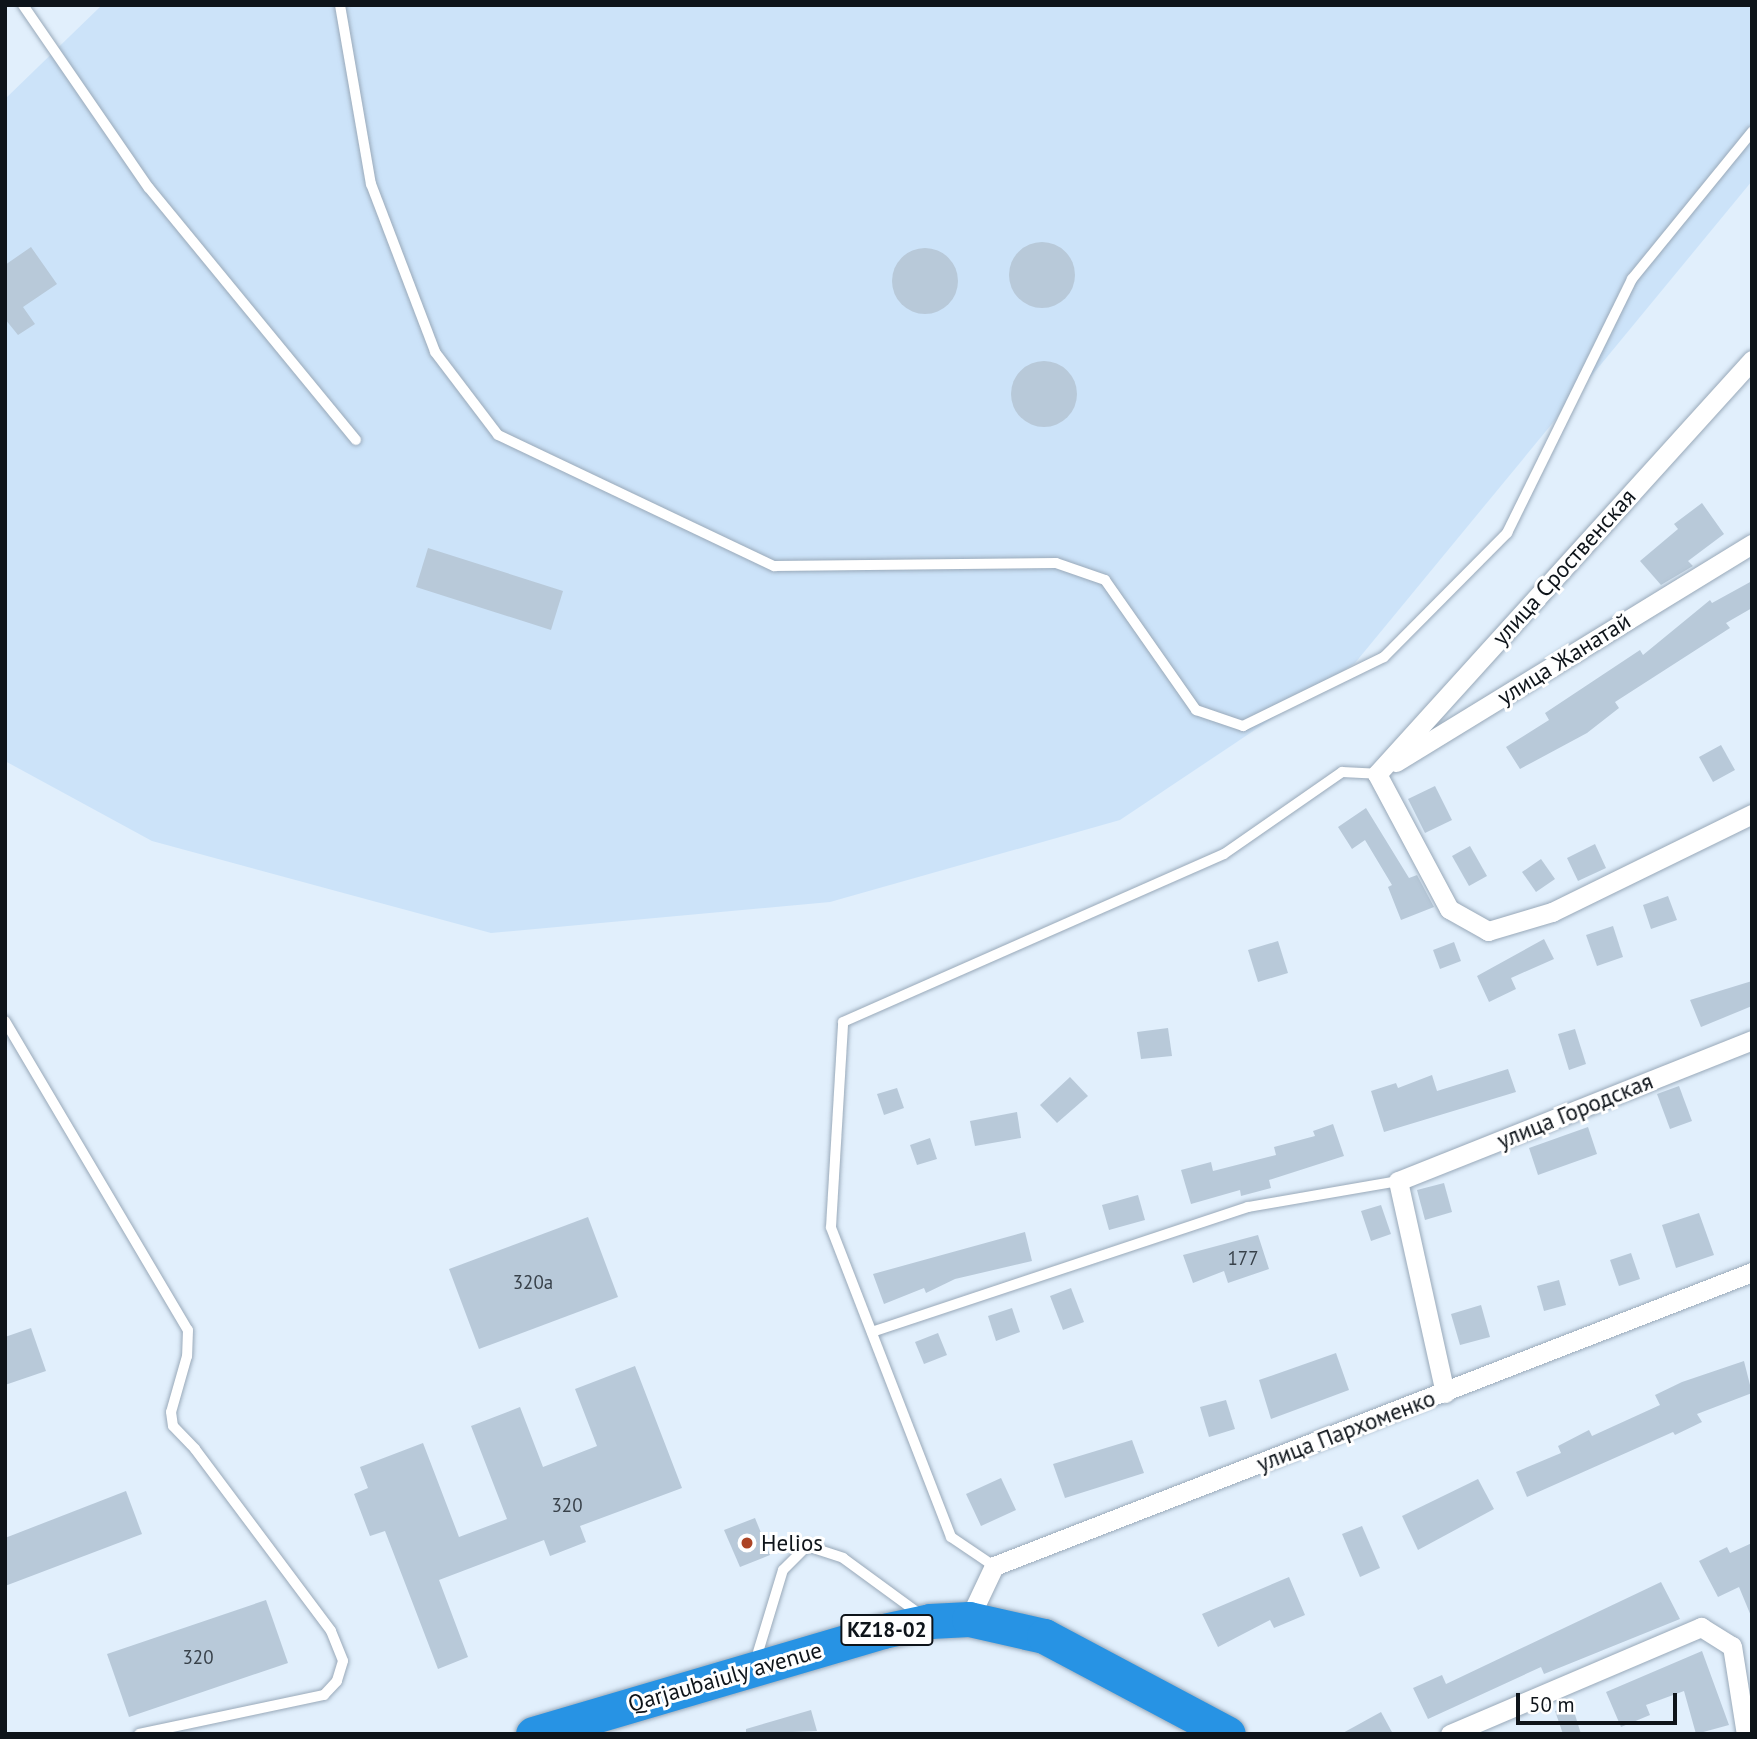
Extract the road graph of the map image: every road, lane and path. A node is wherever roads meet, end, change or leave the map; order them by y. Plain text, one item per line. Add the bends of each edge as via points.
1 (23, 5) edge
2 (340, 5) edge
3 (1752, 132) edge
4 (1752, 360) edge
5 (356, 440) dead end
6 (1752, 544) edge
7 (1377, 774) junction
8 (1752, 814) edge
9 (5, 1021) edge
10 (1752, 1041) edge
11 (1398, 1181) junction
12 (1752, 1272) edge
13 (872, 1332) junction
14 (1445, 1393) junction
15 (994, 1566) junction
16 (969, 1619) junction
17 (930, 1621) junction
18 (753, 1669) junction
19 (588, 1726) edge
20 (139, 1734) edge
21 (533, 1734) edge
22 (1228, 1734) edge
23 (1450, 1734) edge
24 (1746, 1734) edge

1 - 5 lane via 149,188
2 - 3 lane via 371,184 435,352 498,436 774,566 1056,563 1105,580 1196,710 1243,726 1384,657 1507,533 1632,279
4 - 7 street, улица Сроственская
6 - 7 street, улица Жанатай
7 - 8 street via 1449,909 1488,931 1552,912
7 - 13 lane via 1342,772 1223,854 843,1022 831,1227
9 - 20 lane via 188,1330 187,1356 171,1412 173,1426 331,1631 343,1661 337,1681 324,1695
10 - 11 street, улица Городская
11 - 13 lane via 1248,1208
11 - 14 street
12 - 14 street, улица Пархоменко
13 - 15 lane via 951,1537
14 - 15 street, улица Пархоменко
15 - 16 street
16 - 17 highway, Qarjaubaiuly avenue / KZ18-02
16 - 22 highway, Qarjaubaiuly avenue / KZ18-02 via 1044,1636
17 - 18 highway, Qarjaubaiuly avenue / KZ18-02
17 - 18 lane via 843,1558 807,1546 783,1570
18 - 19 highway, Qarjaubaiuly avenue / KZ18-02
19 - 21 highway, Qarjaubaiuly avenue / KZ18-02
23 - 24 street via 1701,1627 1732,1646

